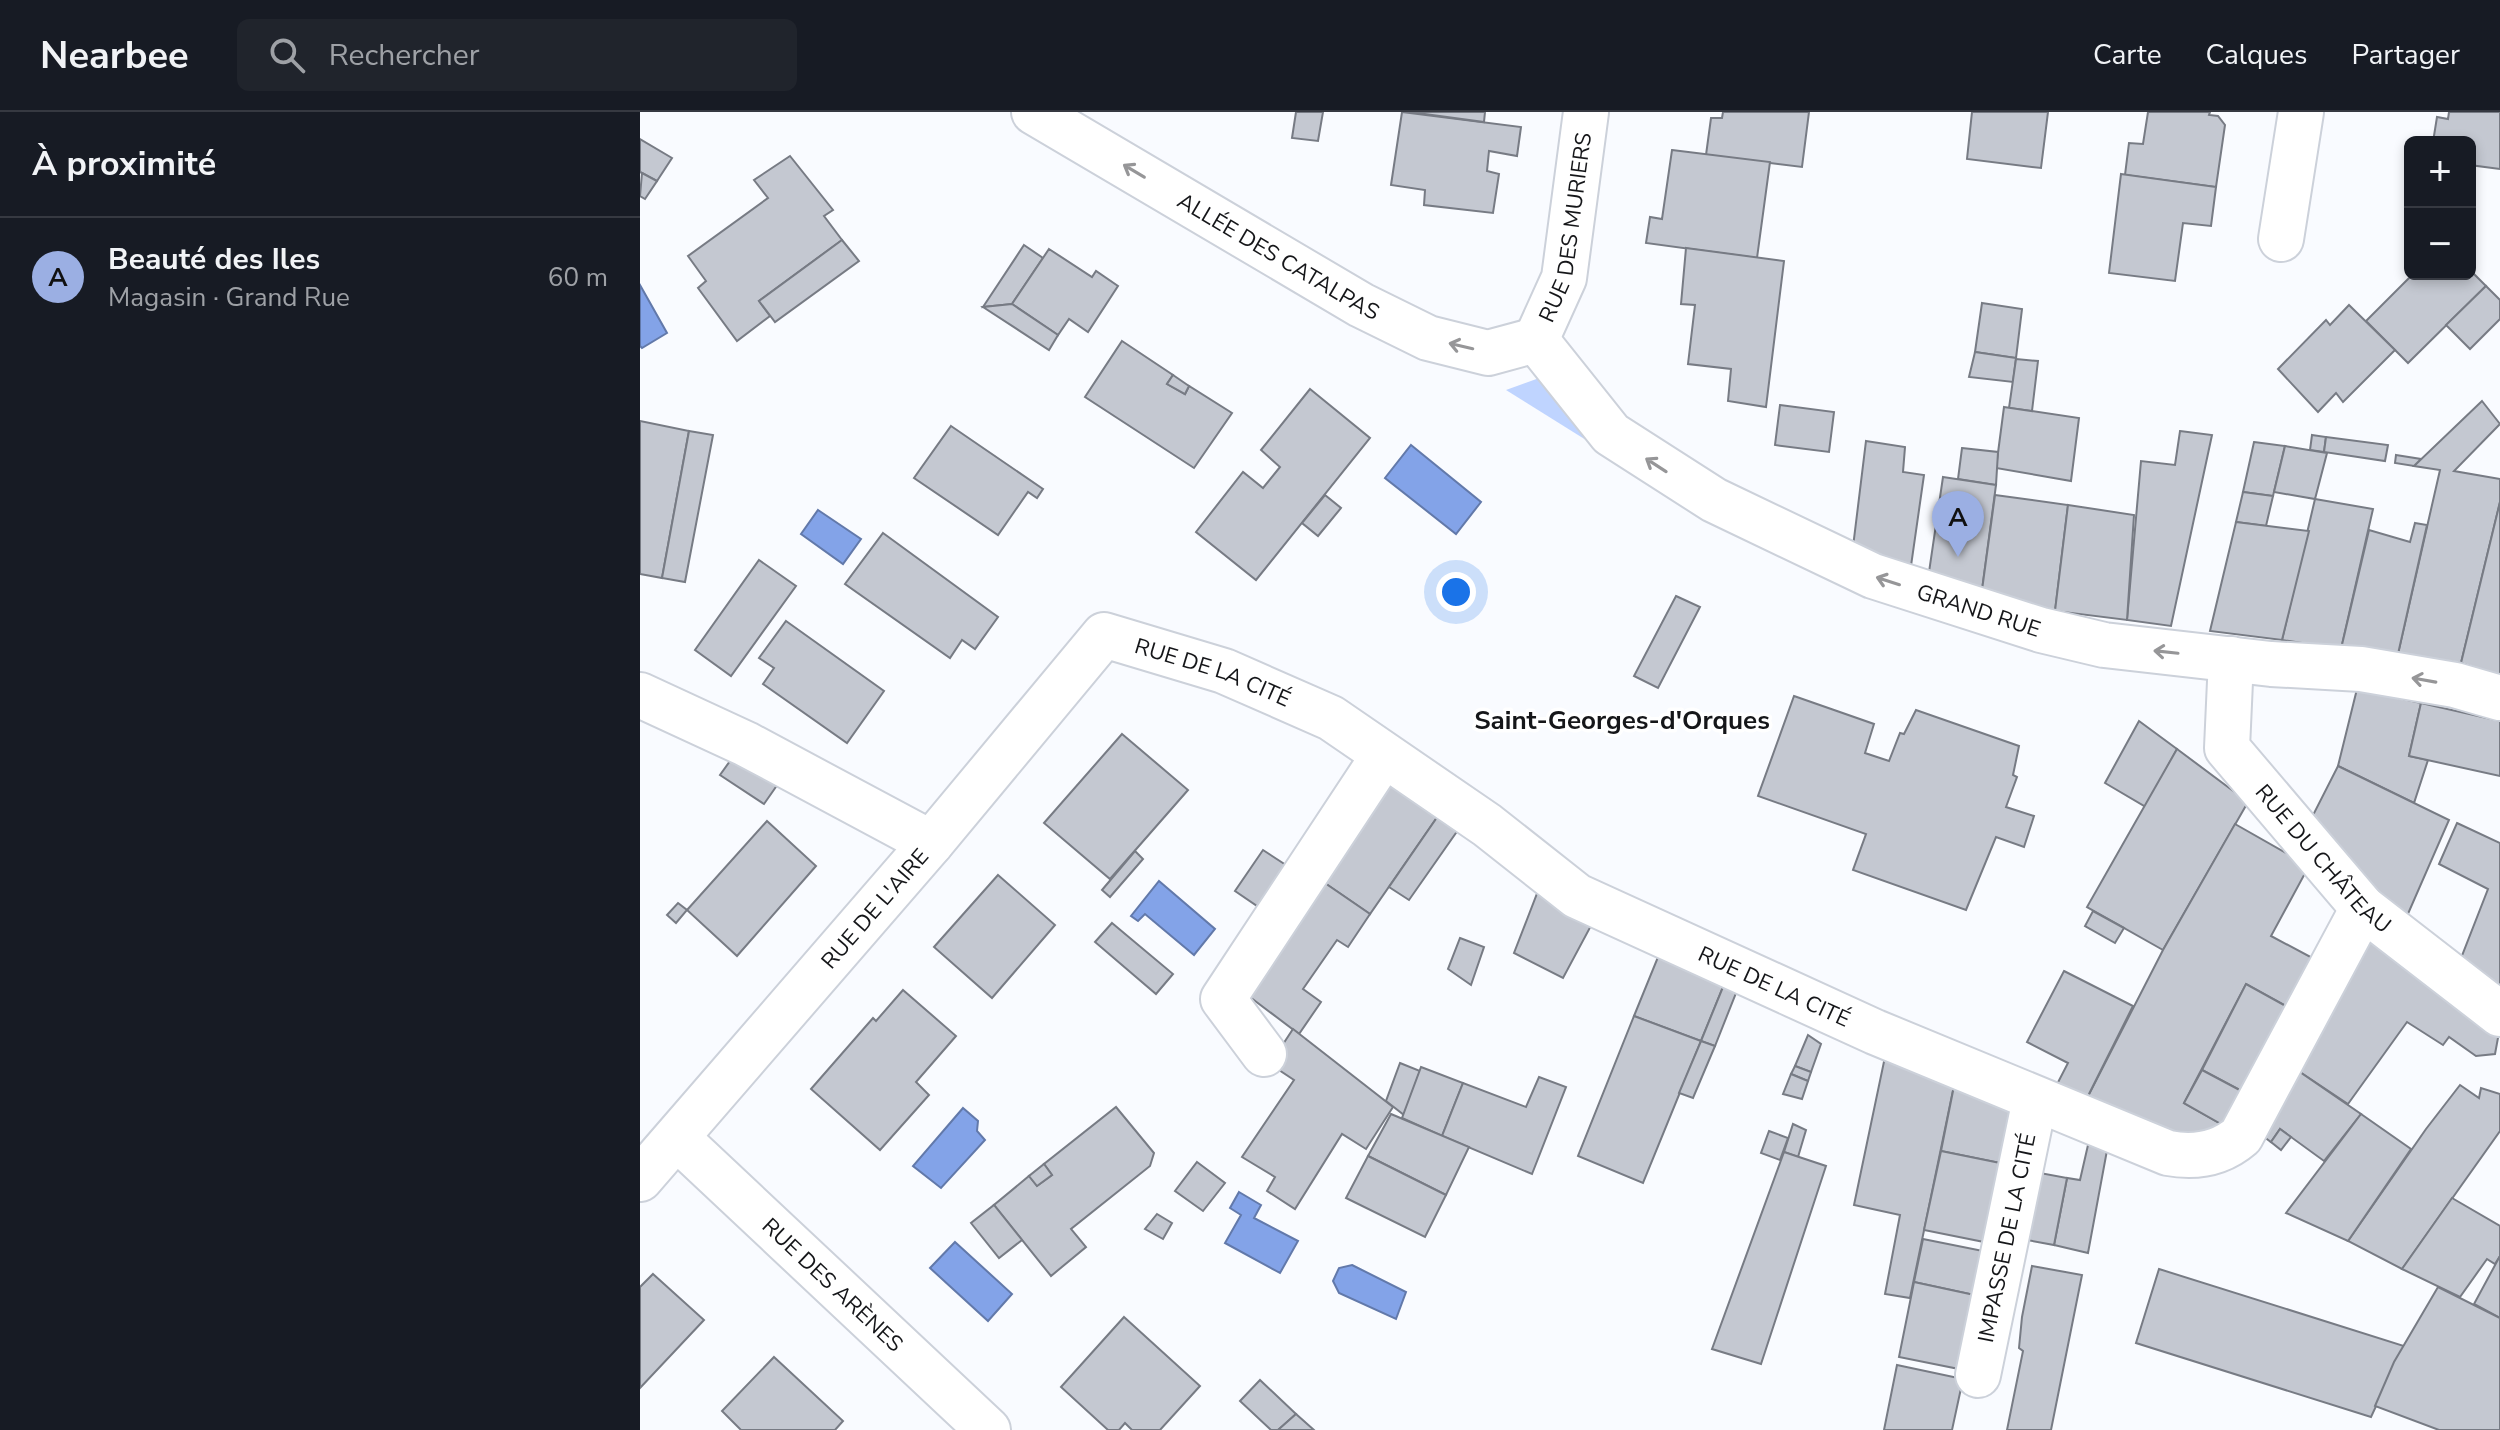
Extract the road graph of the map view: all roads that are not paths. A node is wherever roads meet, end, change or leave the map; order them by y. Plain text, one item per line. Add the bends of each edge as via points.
1 (1034, 112) edge
2 (1586, 112) edge
3 (2301, 112) edge
4 (2281, 239) dead end
5 (1536, 340) junction
6 (1104, 635) joint
7 (2231, 659) junction
8 (640, 695) edge
9 (2500, 698) edge
10 (1384, 755) junction
11 (931, 843) junction
12 (2363, 908) junction
13 (2500, 1014) edge
14 (1264, 1054) dead end
15 (2035, 1099) junction
16 (677, 1138) junction
17 (640, 1179) edge
18 (1978, 1375) dead end
19 (988, 1430) edge

5 -> 1 street, ALLÉE DES CATALPAS via 1488,353 1428,338 1361,305
2 - 5 street, RUE DES MURIERS via 1564,278
3 - 4 street
7 -> 5 street, GRAND RUE via 2104,645 1873,576 1714,500 1611,434
6 - 10 street, RUE DE LA CITÉ via 1224,671 1331,718
6 - 11 street, RUE DE L'AIRE
9 -> 7 street, GRAND RUE via 2361,669
7 - 12 street, RUE DU CHÂTEAU via 2227,748
8 - 11 street via 746,744
10 - 14 street via 1223,999
10 - 15 street, RUE DE LA CITÉ via 1487,825 1577,896
11 - 16 street, RUE DE L'AIRE
12 - 13 street, RUE DU CHÂTEAU
12 - 15 street, RUE DE LA CITÉ via 2249,1124 2231,1145 2186,1157 2168,1153
15 - 18 street, IMPASSE DE LA CITÉ
16 - 17 street, RUE DE L'AIRE
16 - 19 street, RUE DES ARÈNES

